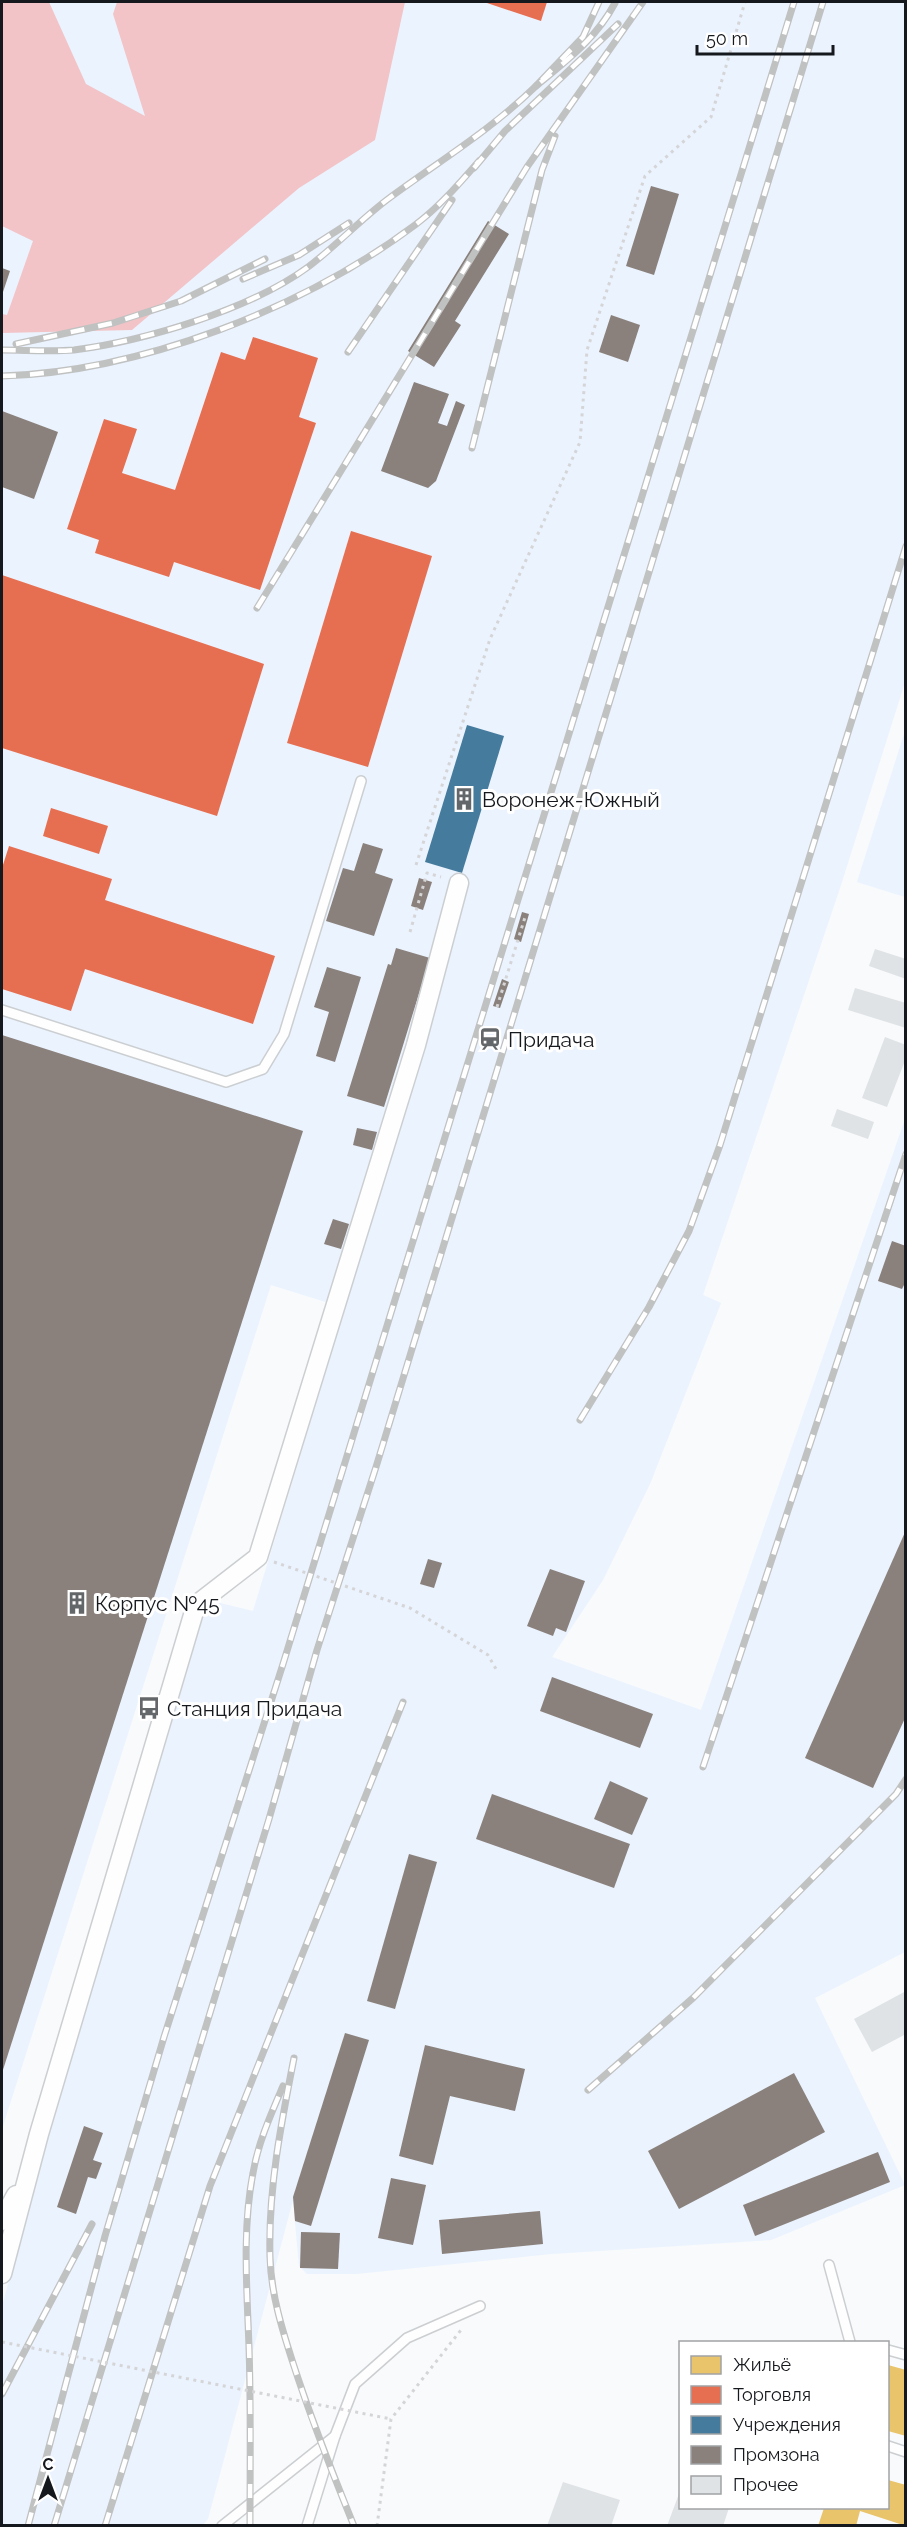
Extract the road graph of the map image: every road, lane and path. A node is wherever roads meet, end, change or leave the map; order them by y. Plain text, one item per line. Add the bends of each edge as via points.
1 (745, 2) edge
2 (361, 781) dead end
3 (416, 865) dead end
4 (426, 880) dead end
5 (459, 883) dead end
6 (526, 914) dead end
7 (410, 932) dead end
8 (497, 1007) dead end
9 (2, 1010) edge
10 (278, 1562) dead end
11 (496, 1669) dead end
12 (31, 2164) junction
13 (2, 2221) edge
14 (829, 2265) dead end
15 (2, 2274) edge
16 (480, 2306) joint
17 (851, 2341) edge
18 (2, 2342) edge
19 (889, 2350) edge
20 (906, 2355) edge
21 (392, 2419) junction
22 (335, 2436) junction
23 (889, 2446) edge
24 (906, 2452) edge
25 (222, 2526) edge
26 (308, 2526) edge
27 (377, 2526) edge

1 - 3 path via 711,117 645,176 587,350 580,442 490,639
2 - 9 lane via 284,1034 264,1069 226,1082
4 - 7 path
5 - 12 street via 416,1045 258,1557 196,1605
6 - 8 path
10 - 11 path via 410,1608 488,1655
12 - 13 street
12 - 15 street
14 - 17 lane
16 - 21 path
16 - 22 lane via 407,2338 355,2384
18 - 21 path, bridge
19 - 20 lane
21 - 27 path
22 - 25 lane
22 - 26 lane
23 - 24 lane

